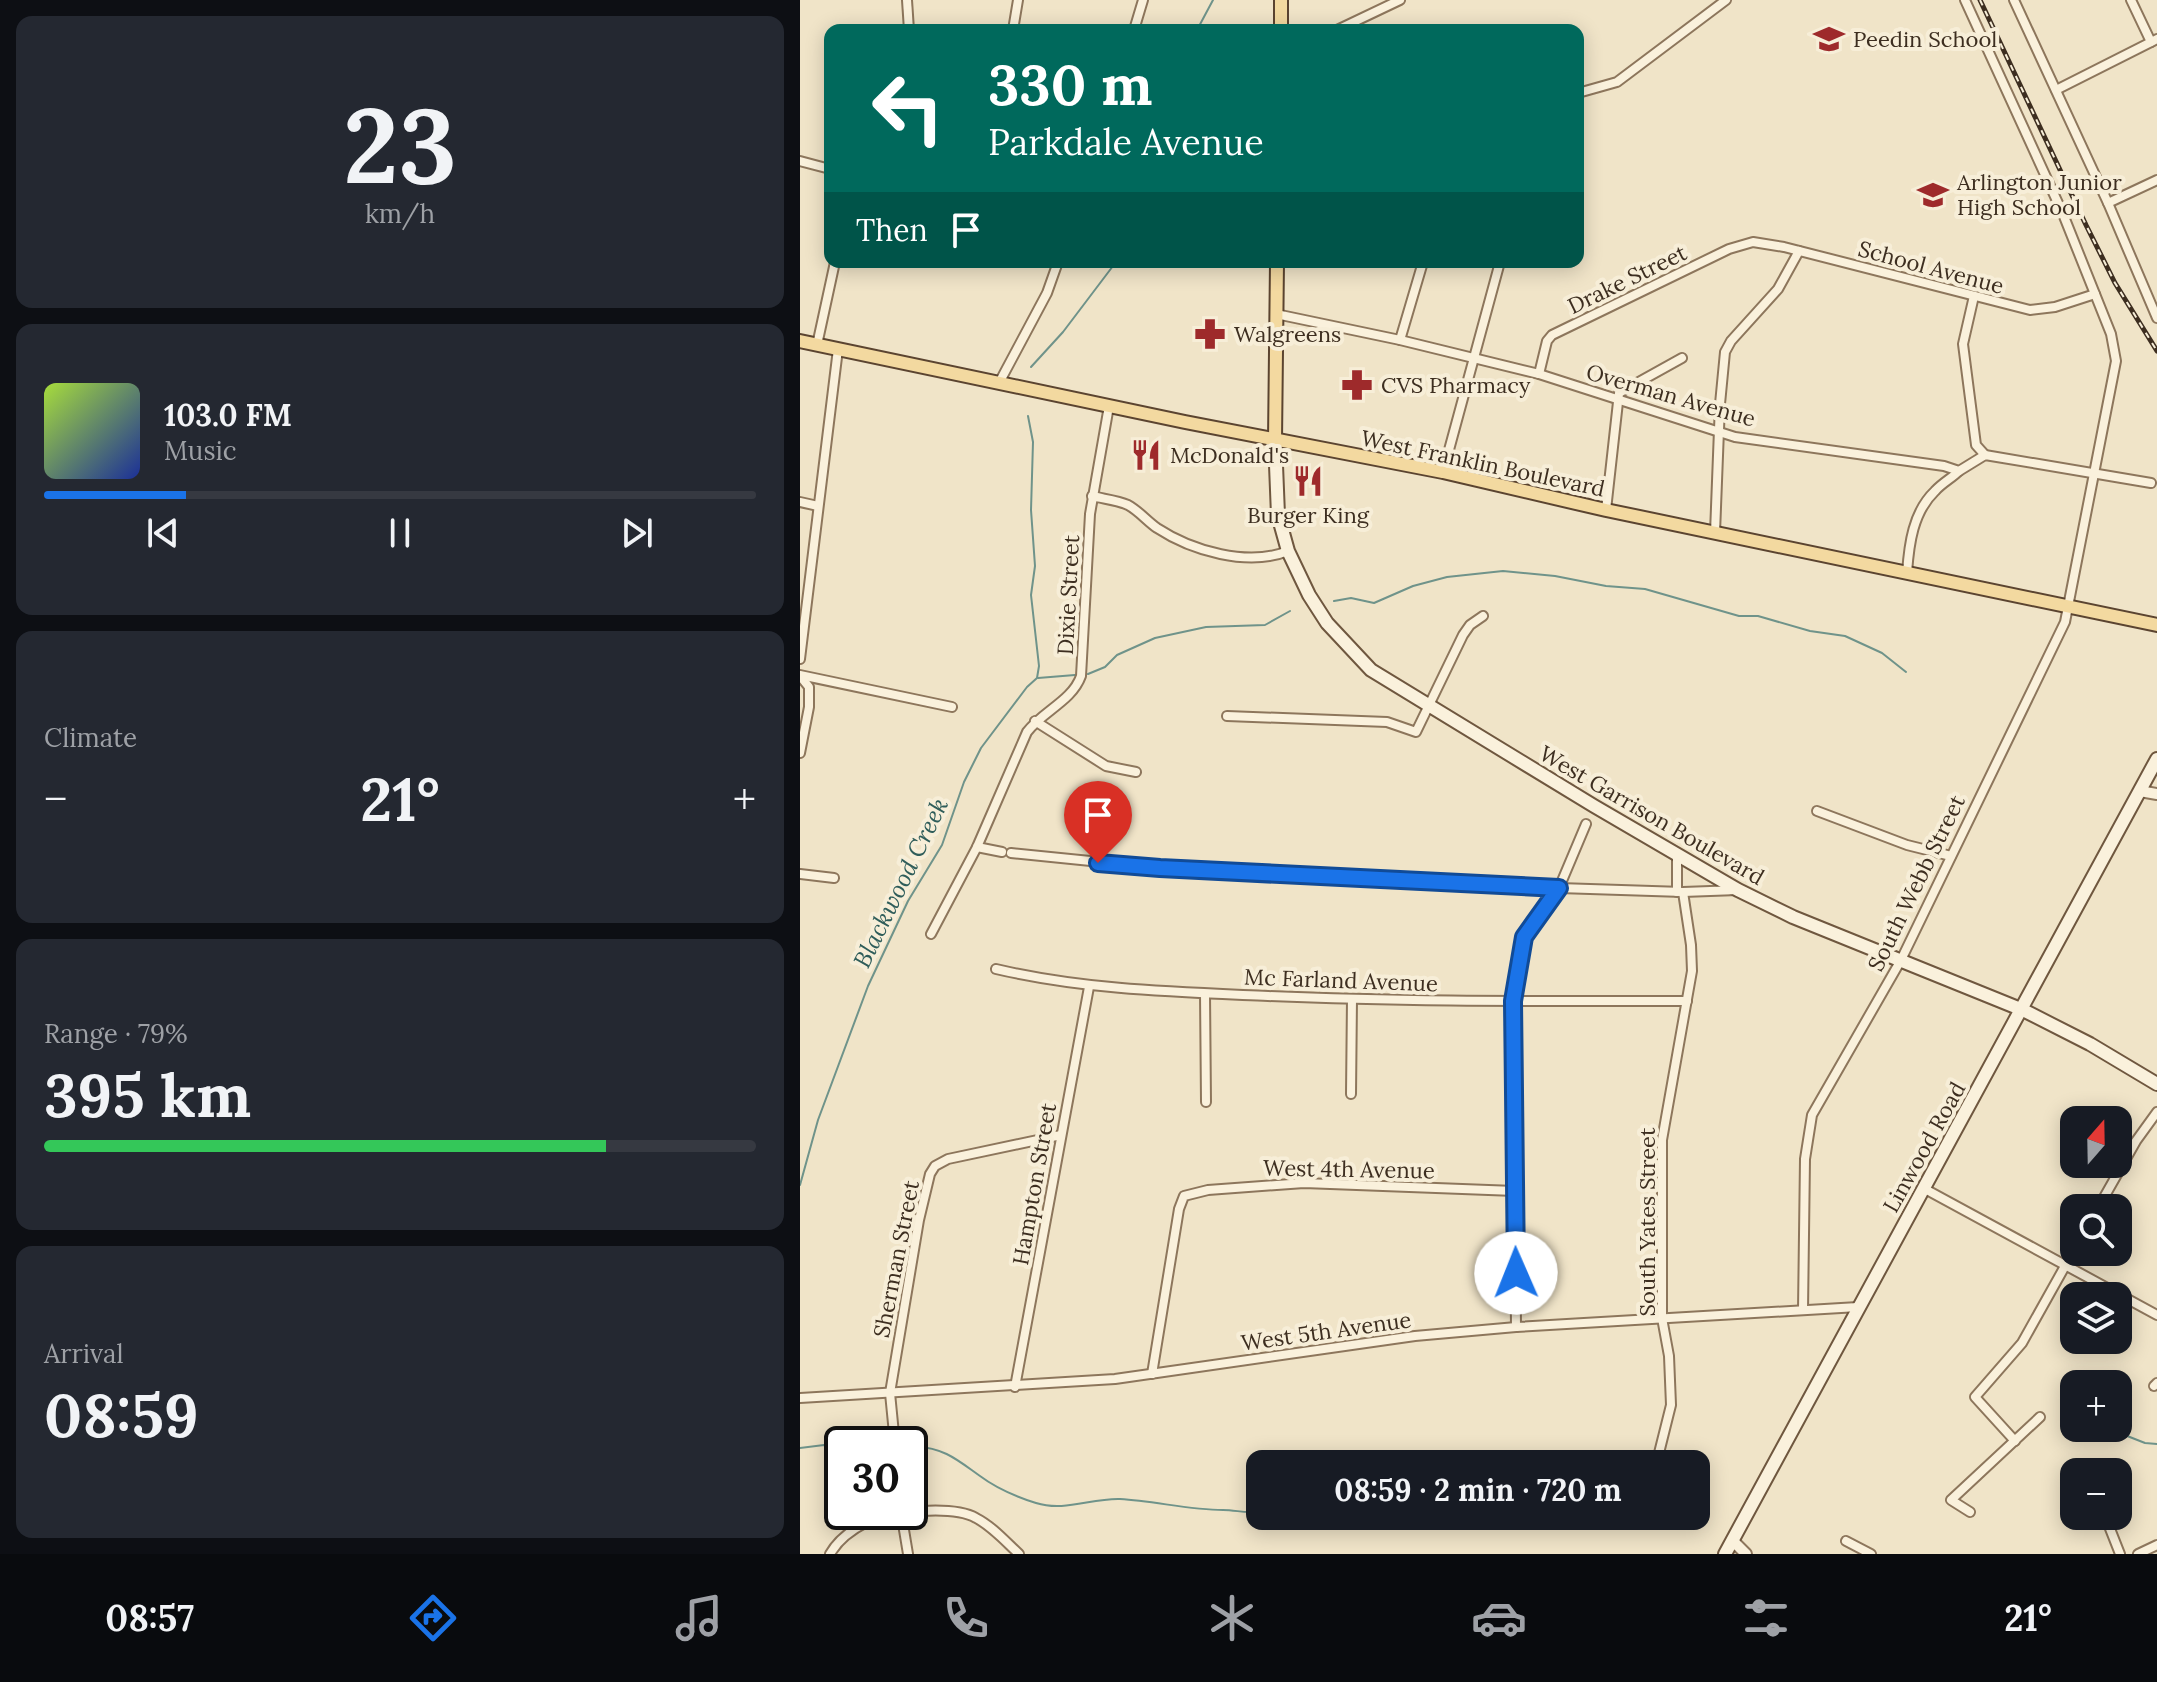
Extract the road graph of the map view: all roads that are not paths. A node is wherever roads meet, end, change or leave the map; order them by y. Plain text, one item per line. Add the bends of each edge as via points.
1 (907, 0) edge
2 (1018, 0) edge
3 (1143, 0) edge
4 (1281, 0) edge
5 (1400, 0) edge
6 (1726, 0) edge
7 (1965, 0) edge
8 (2014, 0) edge
9 (2131, 0) edge
10 (909, 24) edge
11 (1014, 24) edge
12 (1136, 24) edge
13 (1281, 24) edge
14 (1350, 24) edge
15 (2154, 40) edge
16 (2056, 90) junction
17 (1584, 91) edge
18 (800, 161) edge
19 (824, 167) edge
20 (2157, 180) edge
21 (2108, 203) junction
22 (1757, 243) joint
23 (1799, 251) junction
24 (834, 268) edge
25 (1056, 268) edge
26 (1277, 268) edge
27 (1421, 268) edge
28 (1498, 268) edge
29 (2095, 294) junction
30 (1974, 296) junction
31 (2154, 303) edge
32 (1276, 314) junction
33 (2157, 318) edge
34 (1400, 340) junction
35 (800, 341) edge
36 (817, 345) junction
37 (838, 349) junction
38 (1474, 357) junction
39 (1682, 358) dead end
40 (1539, 374) junction
41 (999, 383) junction
42 (1617, 400) junction
43 (1109, 406) junction
44 (1719, 433) junction
45 (1275, 440) junction
46 (1985, 455) junction
47 (1959, 471) junction
48 (1443, 472) junction
49 (2094, 475) junction
50 (2151, 483) dead end
51 (1092, 496) junction
52 (800, 502) edge
53 (818, 506) junction
54 (1606, 510) junction
55 (1715, 533) junction
56 (1288, 551) junction
57 (1907, 573) junction
58 (2068, 606) junction
59 (1483, 616) dead end
60 (2157, 625) edge
61 (800, 659) edge
62 (800, 676) edge
63 (952, 707) dead end
64 (1429, 707) junction
65 (1227, 716) dead end
66 (1035, 721) junction
67 (800, 753) edge
68 (2157, 759) edge
69 (1136, 772) dead end
70 (2140, 791) junction
71 (2157, 794) edge
72 (1817, 811) dead end
73 (1586, 824) dead end
74 (977, 847) junction
75 (1677, 855) junction
76 (1951, 856) junction
77 (800, 874) edge
78 (834, 878) dead end
79 (1559, 888) junction
80 (1738, 890) junction
81 (1680, 892) junction
82 (931, 934) dead end
83 (1901, 960) junction
84 (996, 969) dead end
85 (1089, 987) junction
86 (1205, 994) junction
87 (1352, 999) junction
88 (1513, 1001) junction
89 (1687, 1001) junction
90 (2023, 1010) junction
91 (2157, 1084) edge
92 (1351, 1094) dead end
93 (1206, 1102) dead end
94 (2157, 1112) edge
95 (1061, 1135) junction
96 (1925, 1189) junction
97 (1515, 1191) junction
98 (2106, 1194) edge
99 (2060, 1262) edge
100 (2065, 1266) edge
101 (2068, 1266) edge
102 (1858, 1307) junction
103 (1803, 1310) junction
104 (2157, 1315) edge
105 (1662, 1318) junction
106 (1516, 1327) junction
107 (1152, 1374) junction
108 (1015, 1387) junction
109 (890, 1393) junction
110 (800, 1398) edge
111 (2040, 1417) dead end
112 (893, 1426) edge
113 (2015, 1441) junction
114 (1660, 1450) edge
115 (1970, 1512) dead end
116 (928, 1513) edge
117 (854, 1530) edge
118 (904, 1530) edge
119 (2111, 1530) edge
120 (1733, 1541) junction
121 (1846, 1541) dead end
122 (2157, 1545) edge
123 (830, 1554) edge
124 (908, 1554) edge
125 (1019, 1554) edge
126 (1725, 1554) edge
127 (1746, 1554) edge
128 (1871, 1554) edge
129 (2120, 1554) edge
130 (2138, 1554) edge

1 - 10 street
2 - 11 street
3 - 12 street
4 - 13 main road
5 - 14 street
6 - 17 street via 1617,82
7 - 29 street, South Webb Street
8 - 16 street
9 - 15 street
15 - 16 street
16 - 21 street
18 - 19 street
20 - 21 street
21 - 31 street
22 - 23 street, School Avenue
22 - 40 street, Drake Street via 1729,249 1552,335
23 - 30 street, School Avenue
23 - 44 street via 1778,289 1725,352
24 - 36 street
25 - 41 street
26 - 32 main road
27 - 34 street
28 - 38 street
29 - 30 street, School Avenue via 2030,310
29 - 49 street, South Webb Street via 2116,361
30 - 46 street via 1964,356 1976,445
31 - 33 street
32 - 34 street, Overman Avenue
32 - 45 main road
34 - 38 street, Overman Avenue
35 - 36 main road, West Franklin Boulevard
36 - 37 main road, West Franklin Boulevard
37 - 41 main road, West Franklin Boulevard
37 - 53 street
38 - 40 street, Overman Avenue
38 - 48 street
39 - 42 street via 1625,389
40 - 42 street, Overman Avenue
41 - 43 main road, West Franklin Boulevard
42 - 44 street, Overman Avenue
42 - 54 street
43 - 45 main road, West Franklin Boulevard
43 - 51 street, Dixie Street
44 - 47 street, Overman Avenue
44 - 55 street
45 - 48 main road, West Franklin Boulevard
45 - 56 main road, West Garrison Boulevard via 1278,515
46 - 47 street
46 - 49 street
47 - 57 street via 1934,491 1917,517
48 - 54 main road, West Franklin Boulevard
49 - 50 street
49 - 58 street, South Webb Street
51 - 56 street via 1130,506 1172,537 1208,550 1240,557
51 - 66 street, Dixie Street via 1081,676 1067,697
52 - 53 street
53 - 61 street
54 - 55 main road, West Franklin Boulevard
55 - 57 main road, West Franklin Boulevard
56 - 64 main road, West Garrison Boulevard via 1309,595 1347,647 1371,670
57 - 58 main road, West Franklin Boulevard
58 - 60 main road, West Franklin Boulevard
58 - 76 street, South Webb Street
59 - 64 street via 1463,635
62 - 63 street
62 - 67 street via 809,687
64 - 65 street via 1413,733 1387,722
64 - 75 main road, West Garrison Boulevard
66 - 69 street via 1106,766
66 - 74 street, Dixie Street
68 - 70 main road, Linwood Road
70 - 71 street
70 - 90 main road, Linwood Road
72 - 76 street
73 - 79 street
74 - 79 street via 1149,868
74 - 82 street, Dixie Street
75 - 80 main road, West Garrison Boulevard
75 - 81 street, South Yates Street
76 - 83 street, South Webb Street
77 - 78 street
79 - 81 street
79 - 88 street via 1524,937
80 - 81 street
80 - 83 main road, West Garrison Boulevard
81 - 89 street, South Yates Street via 1693,960
83 - 90 main road, West Garrison Boulevard
83 - 103 street, South Webb Street via 1812,1115 1805,1159
84 - 85 street, Mc Farland Avenue
85 - 86 street, Mc Farland Avenue
85 - 95 street, Hampton Street
86 - 87 street, Mc Farland Avenue
86 - 93 street
87 - 88 street, Mc Farland Avenue
87 - 92 street
88 - 89 street, Mc Farland Avenue
88 - 97 street
89 - 105 street, South Yates Street via 1662,1140
90 - 91 main road, West Garrison Boulevard
90 - 96 main road, Linwood Road
94 - 98 street
95 - 108 street, Hampton Street
95 - 109 street, Sherman Street via 935,1166 926,1187
96 - 99 street
96 - 102 main road, Linwood Road
97 - 106 street
97 - 107 street, West 4th Avenue via 1304,1183 1184,1196
100 - 113 street via 2022,1343 1975,1397
101 - 104 street
102 - 103 street, West 5th Avenue
102 - 120 main road, Linwood Road
103 - 105 street, West 5th Avenue
105 - 106 street, West 5th Avenue
105 - 114 street, South Yates Street via 1671,1405
106 - 107 street, West 5th Avenue via 1415,1336
107 - 108 street, West 5th Avenue
108 - 109 street, West 5th Avenue
109 - 110 street, West 5th Avenue
109 - 112 street
111 - 113 street
113 - 115 street via 1951,1500
116 - 125 street via 975,1517
117 - 123 street
118 - 124 street
119 - 129 street
120 - 126 main road, Linwood Road
120 - 127 street
121 - 128 street
122 - 130 street

